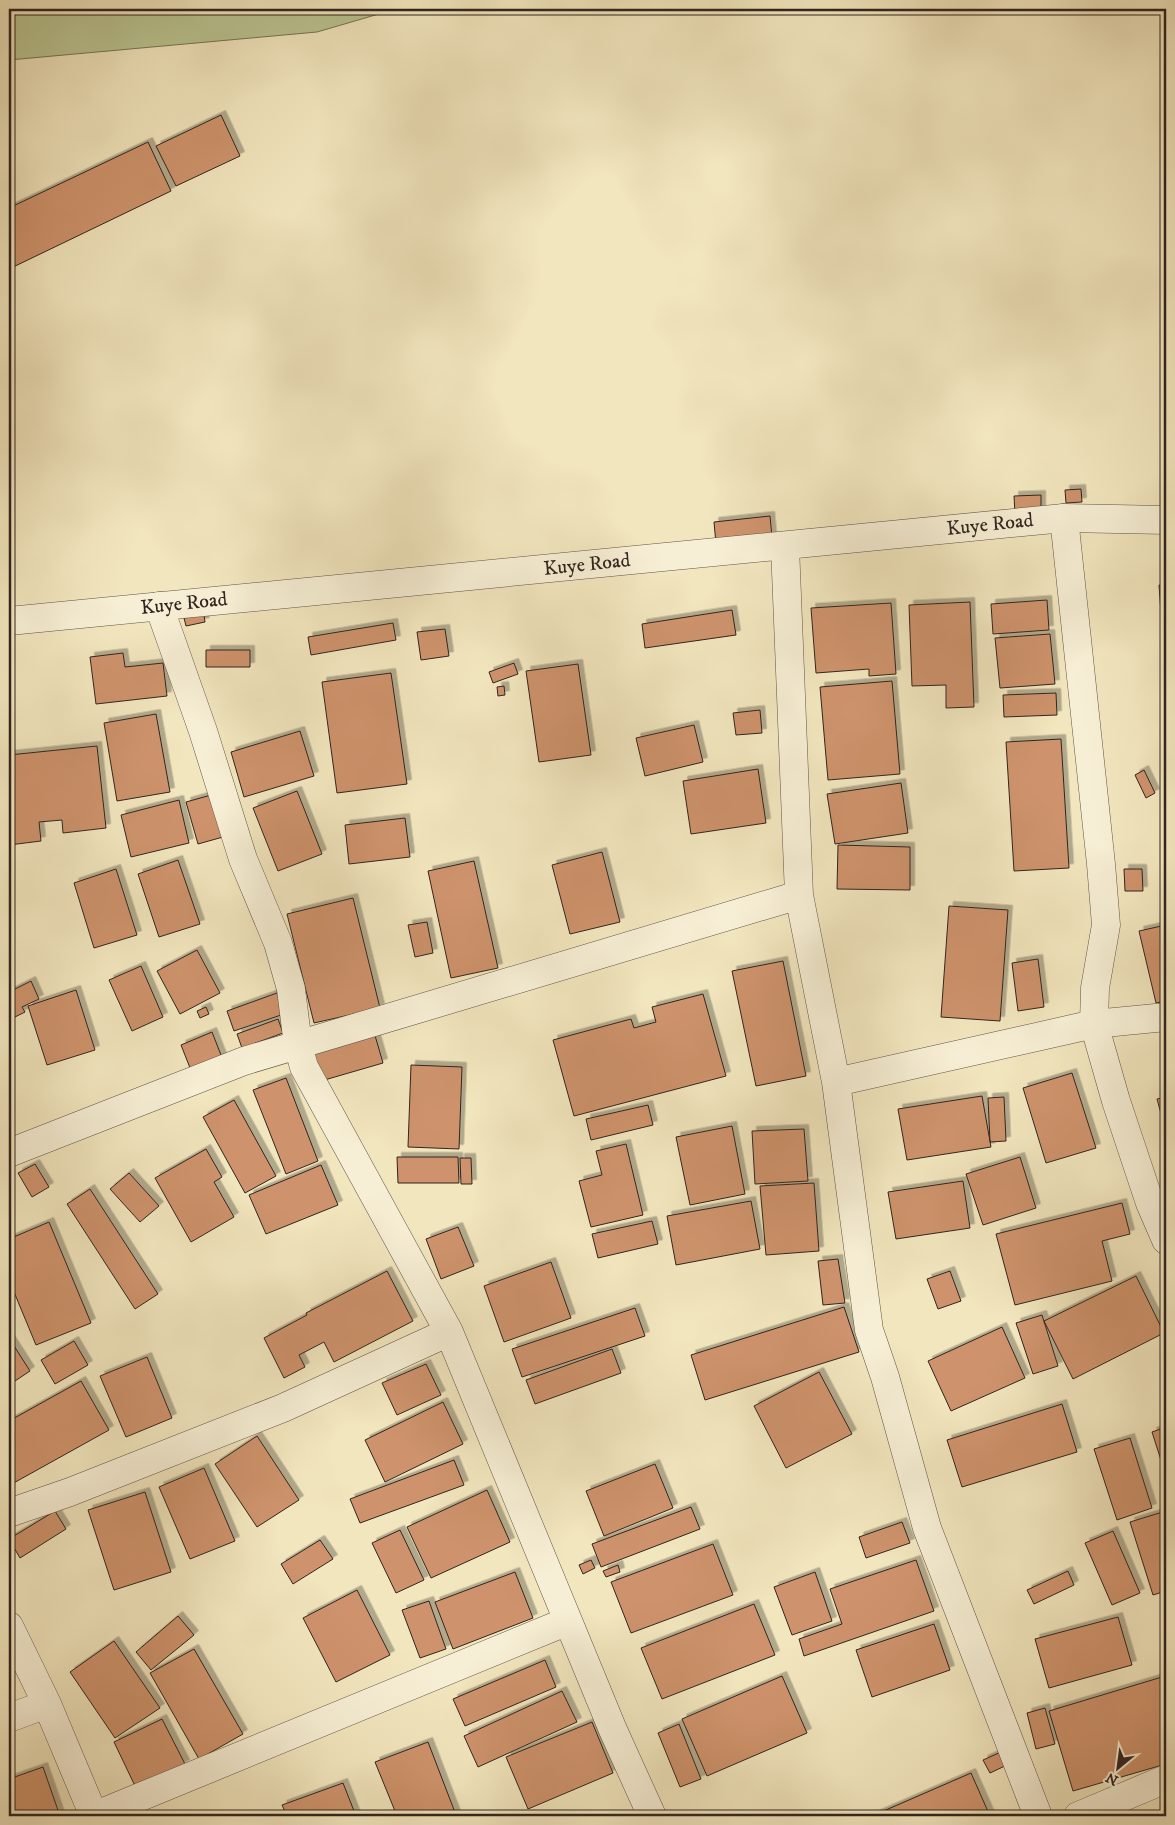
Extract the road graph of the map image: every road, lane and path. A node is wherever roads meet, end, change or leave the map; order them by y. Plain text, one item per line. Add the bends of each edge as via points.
1 (1064, 518) junction
2 (1166, 520) edge
3 (785, 546) junction
4 (159, 606) junction
5 (9, 621) edge
6 (799, 894) junction
7 (1166, 1017) edge
8 (1094, 1024) junction
9 (298, 1045) junction
10 (836, 1082) junction
11 (9, 1153) edge
12 (1166, 1240) edge
13 (450, 1332) junction
14 (9, 1513) edge
15 (568, 1621) junction
16 (9, 1626) edge
17 (47, 1704) junction
18 (9, 1718) edge
19 (1166, 1778) edge
20 (94, 1816) edge
21 (652, 1816) edge
22 (1038, 1816) edge
23 (1078, 1816) edge

1 - 2 street, Kuye Road
1 - 3 street, Kuye Road
1 - 8 street via 1106,925 1095,988
3 - 4 street, Kuye Road
3 - 6 street
4 - 5 street, Kuye Road
4 - 9 street via 243,858 278,943 291,990
6 - 9 street
6 - 10 street
7 - 8 street
8 - 10 street
8 - 12 street via 1150,1203
9 - 11 street via 244,1061
9 - 13 street via 304,1067
10 - 22 street via 869,1330 927,1528
13 - 14 street via 283,1408
13 - 15 street
15 - 20 street
15 - 21 street
16 - 17 street
17 - 18 street
17 - 20 street
19 - 23 street

